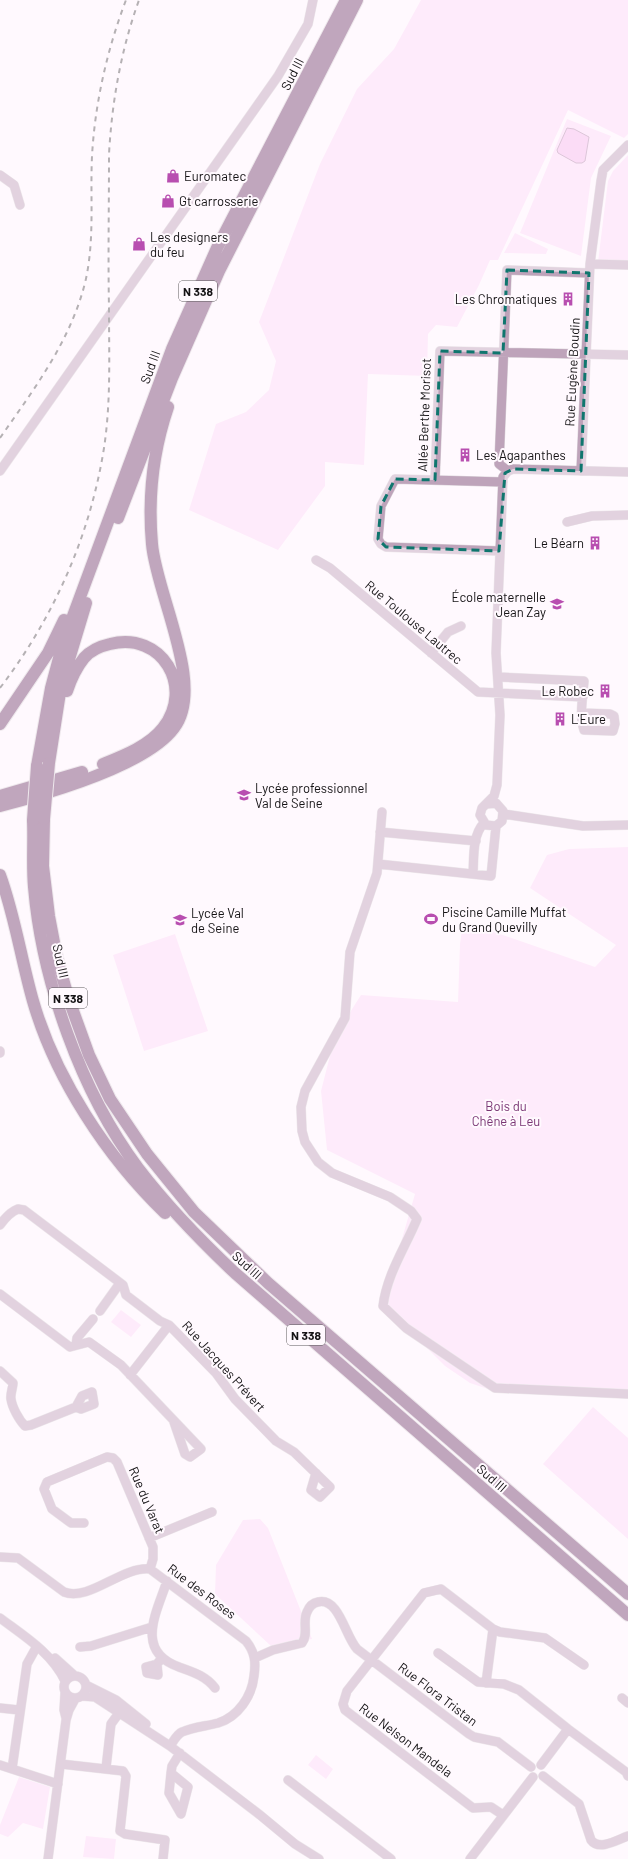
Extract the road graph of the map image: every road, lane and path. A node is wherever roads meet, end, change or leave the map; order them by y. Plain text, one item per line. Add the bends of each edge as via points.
1 (313, 0) edge
2 (346, 0) edge
3 (357, 0) edge
4 (361, 0) edge
5 (342, 28) junction
6 (628, 145) edge
7 (0, 175) edge
8 (20, 205) dead end
9 (628, 265) edge
10 (590, 268) junction
11 (503, 353) junction
12 (586, 355) junction
13 (628, 355) edge
14 (172, 378) junction
15 (0, 471) edge
16 (508, 471) junction
17 (580, 471) junction
18 (628, 472) edge
19 (435, 480) junction
20 (502, 482) junction
21 (628, 515) edge
22 (567, 522) dead end
23 (499, 551) junction
24 (316, 560) dead end
25 (80, 596) junction
26 (461, 626) dead end
27 (431, 653) junction
28 (498, 677) junction
29 (499, 692) junction
30 (583, 697) junction
31 (583, 713) dead end
32 (55, 722) junction
33 (0, 724) edge
34 (43, 764) junction
35 (498, 785) junction
36 (0, 796) edge
37 (487, 804) junction
38 (0, 806) edge
39 (502, 810) junction
40 (382, 812) dead end
41 (39, 819) junction
42 (484, 823) junction
43 (628, 825) edge
44 (496, 826) junction
45 (380, 832) junction
46 (476, 841) junction
47 (378, 864) junction
48 (0, 874) edge
49 (473, 874) junction
50 (0, 1225) edge
51 (234, 1273) junction
52 (120, 1283) junction
53 (0, 1294) edge
54 (100, 1311) dead end
55 (93, 1319) dead end
56 (169, 1325) junction
57 (76, 1345) junction
58 (0, 1371) edge
59 (130, 1375) junction
60 (628, 1394) edge
61 (76, 1408) dead end
62 (174, 1422) dead end
63 (316, 1473) dead end
64 (212, 1512) dead end
65 (84, 1524) dead end
66 (149, 1538) junction
67 (0, 1557) edge
68 (150, 1569) junction
69 (167, 1581) junction
70 (628, 1594) edge
71 (628, 1615) edge
72 (0, 1618) edge
73 (152, 1627) junction
74 (492, 1630) junction
75 (38, 1647) junction
76 (80, 1647) dead end
77 (438, 1653) dead end
78 (255, 1658) junction
79 (372, 1660) junction
80 (584, 1665) dead end
81 (75, 1676) junction
82 (65, 1681) junction
83 (486, 1683) junction
84 (86, 1685) junction
85 (215, 1688) dead end
86 (65, 1693) junction
87 (79, 1697) junction
88 (0, 1708) edge
89 (19, 1710) junction
90 (119, 1712) junction
91 (66, 1720) junction
92 (568, 1729) junction
93 (170, 1746) junction
94 (180, 1753) junction
95 (61, 1764) junction
96 (0, 1765) edge
97 (541, 1765) junction
98 (531, 1766) junction
99 (106, 1768) junction
100 (12, 1769) junction
101 (171, 1773) dead end
102 (543, 1776) junction
103 (628, 1776) edge
104 (533, 1777) junction
105 (288, 1780) dead end
106 (58, 1784) junction
107 (503, 1815) junction
108 (628, 1836) edge
109 (316, 1857) edge
110 (48, 1859) edge
111 (163, 1859) edge
112 (391, 1859) edge
113 (470, 1859) edge

1 - 15 street via 308,24 278,76
2 - 25 highway, Sud III / N 338 via 210,262 172,349
3 - 5 highway, Sud III / N 338
4 - 5 highway
5 - 14 highway, Sud III / N 338 via 219,271
6 - 10 street, Rue Eugène Boudin via 603,170
7 - 8 street via 14,185
9 - 10 street
10 - 11 street via 507,270
10 - 12 street, Rue Eugène Boudin
11 - 12 street
11 - 16 street via 500,464
11 - 19 street, Allée Berthe Morisot via 440,351
12 - 13 street
12 - 17 street, Rue Eugène Boudin
14 - 32 highway, Sud III / N 338 via 80,619 61,686
14 - 38 highway via 173,393 158,445 152,481 152,545 183,666 186,686 183,712 175,728 161,743 130,762 52,791
16 - 17 street
16 - 20 street
17 - 18 street
19 - 20 street
19 - 23 street via 395,479 381,506 378,539 381,544 386,547
20 - 23 street
21 - 22 street via 592,516
23 - 28 street via 496,653
24 - 27 street, Rue Toulouse Lautrec via 330,568
25 - 33 highway via 71,605 48,653
25 - 34 highway, Sud III / N 338 via 63,643 51,688
26 - 27 street via 448,632
27 - 29 street, Rue Toulouse Lautrec via 478,692
28 - 29 street
28 - 30 street via 584,681
29 - 30 street, Rue Toulouse Lautrec
29 - 35 street
30 - 31 street
32 - 34 highway, Sud III / N 338
32 - 36 highway via 73,676 84,658 102,646 121,641 146,646 166,662 172,674 176,702 163,729 146,744 111,761
34 - 41 highway, N 338, bridge
35 - 37 street via 494,796
35 - 39 street
37 - 39 street via 496,803
37 - 42 street via 481,812
39 - 43 street via 583,826
39 - 44 street via 502,821
40 - 45 street
41 - 51 highway, Sud III / N 338 via 34,887 44,950 55,999 78,1059 101,1109 137,1167 181,1220
41 - 70 highway, Sud III / N 338 via 48,916 56,958 68,997 89,1055 110,1099 148,1154 194,1212 268,1283
42 - 44 street
42 - 46 street
44 - 49 street via 491,876
45 - 46 street
45 - 47 street
46 - 49 street
47 - 49 street
47 - 60 street via 351,947 346,1018 305,1091 301,1107 305,1142 318,1162 332,1173 390,1198 411,1211 417,1219 385,1289 383,1306 406,1328 495,1388
48 - 51 highway via 33,1001 49,1046 73,1093 99,1135 147,1196
50 - 52 street, Rue Jacques Prévert via 13,1211 24,1210
51 - 71 highway, Sud III / N 338
52 - 54 street
52 - 56 street, Rue Jacques Prévert via 126,1295
53 - 57 street via 70,1347
55 - 57 street via 78,1338
56 - 59 street
56 - 63 street, Rue Jacques Prévert via 276,1441 294,1452
57 - 59 street via 89,1342 121,1365
58 - 61 street via 13,1383 11,1398 20,1421 25,1426
59 - 62 street
64 - 66 street
65 - 66 street, Rue du Varat via 71,1523 52,1509 44,1489 47,1482 107,1457 113,1458 117,1462
66 - 68 street, Rue du Varat via 154,1547
67 - 68 street, Rue des Roses via 18,1558 64,1592 73,1594 140,1569
68 - 69 street, Rue des Roses
69 - 73 street
69 - 78 street, Rue des Roses via 246,1641
72 - 75 street
73 - 76 street
73 - 85 street via 153,1643 160,1661 208,1679
74 - 79 street, Rue Nelson Mandela via 441,1589 424,1592
74 - 80 street via 545,1638
74 - 83 street
75 - 81 street
75 - 82 street via 59,1670
75 - 89 street via 27,1664
77 - 83 street via 478,1682
78 - 79 street, Rue Flora Tristan via 302,1642 305,1637 304,1621 307,1611 313,1604 322,1601 335,1608 352,1644
78 - 93 street via 252,1689 241,1707 220,1722 181,1732
79 - 98 street, Rue Flora Tristan via 469,1734 498,1742
79 - 107 street, Rue Nelson Mandela via 344,1695 343,1704 346,1710 473,1808 491,1807
81 - 82 street
81 - 84 street via 82,1679
82 - 86 street
83 - 92 street via 513,1687
84 - 87 street via 85,1691
84 - 93 street via 116,1700
86 - 87 street via 68,1696
86 - 91 street
87 - 90 street via 95,1697
87 - 91 street via 69,1710
88 - 89 street
89 - 100 street
90 - 93 street
90 - 99 street via 111,1724
91 - 95 street
92 - 97 street
92 - 103 street
93 - 94 street
94 - 101 street
94 - 109 street via 260,1815 284,1829
95 - 99 street
95 - 106 street
96 - 100 street
97 - 98 street
97 - 102 street
98 - 104 street
99 - 111 street via 123,1771 126,1776 120,1831 124,1834 165,1840
100 - 106 street
102 - 104 street
102 - 108 street via 579,1804 594,1845 600,1846
104 - 107 street
105 - 112 street
106 - 110 street
107 - 113 street

